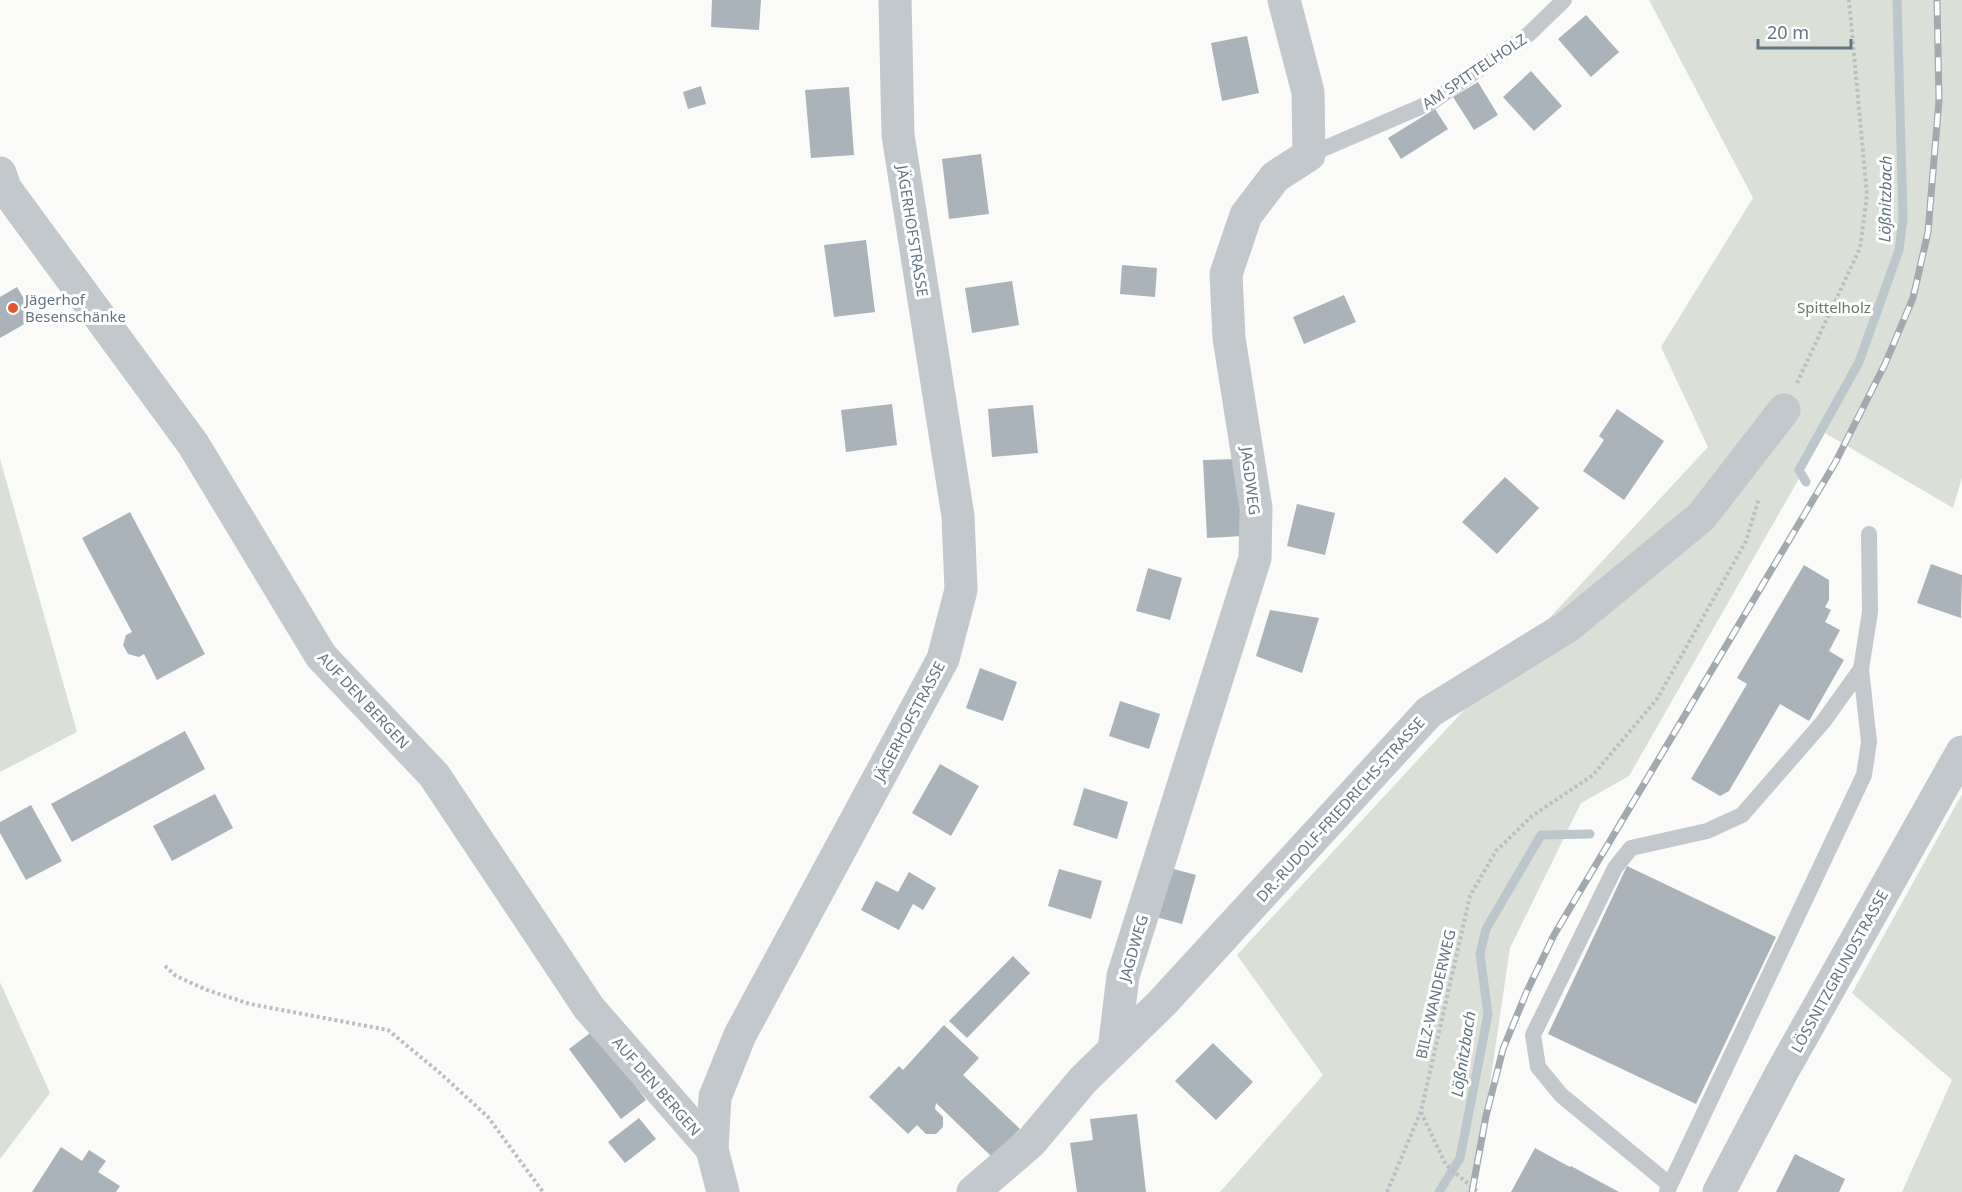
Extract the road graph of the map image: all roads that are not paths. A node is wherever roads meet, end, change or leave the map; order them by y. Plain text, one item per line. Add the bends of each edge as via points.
1 (895, 0) edge
2 (1284, 0) edge
3 (1564, 0) edge
4 (1308, 155) junction
5 (0, 173) edge
6 (1784, 410) road end
7 (1869, 534) dead end
8 (1861, 669) junction
9 (1962, 752) edge
10 (1114, 1050) junction
11 (712, 1149) junction
12 (1669, 1188) edge
13 (723, 1192) edge
14 (973, 1192) edge
15 (1719, 1192) edge

1 - 11 street, JÄGERHOFSTRASSE via 898,135 958,516 961,591 943,659 740,1035 715,1097
2 - 4 street via 1308,92
3 - 4 lane, AM SPITTELHOLZ via 1529,34 1432,102
4 - 10 street, JAGDWEG via 1275,177 1246,215 1226,274 1229,338 1256,508 1255,558 1123,976
5 - 11 street, AUF DEN BERGEN via 5,188 193,444 321,656 434,775 590,1008
6 - 10 street, DR.-RUDOLF-FRIEDRICHS-STRASSE via 1701,517 1567,627 1429,712 1162,1004
7 - 8 lane via 1870,612
8 - 12 lane via 1869,742 1864,775
8 - 12 lane via 1822,722 1742,815 1707,831 1631,848 1615,868 1533,1035 1538,1067 1561,1095
9 - 15 street, LÖSSNITZGRUNDSTRASSE
10 - 14 street, DR.-RUDOLF-FRIEDRICHS-STRASSE via 1031,1142
11 - 13 street, JÄGERHOFSTRASSE

